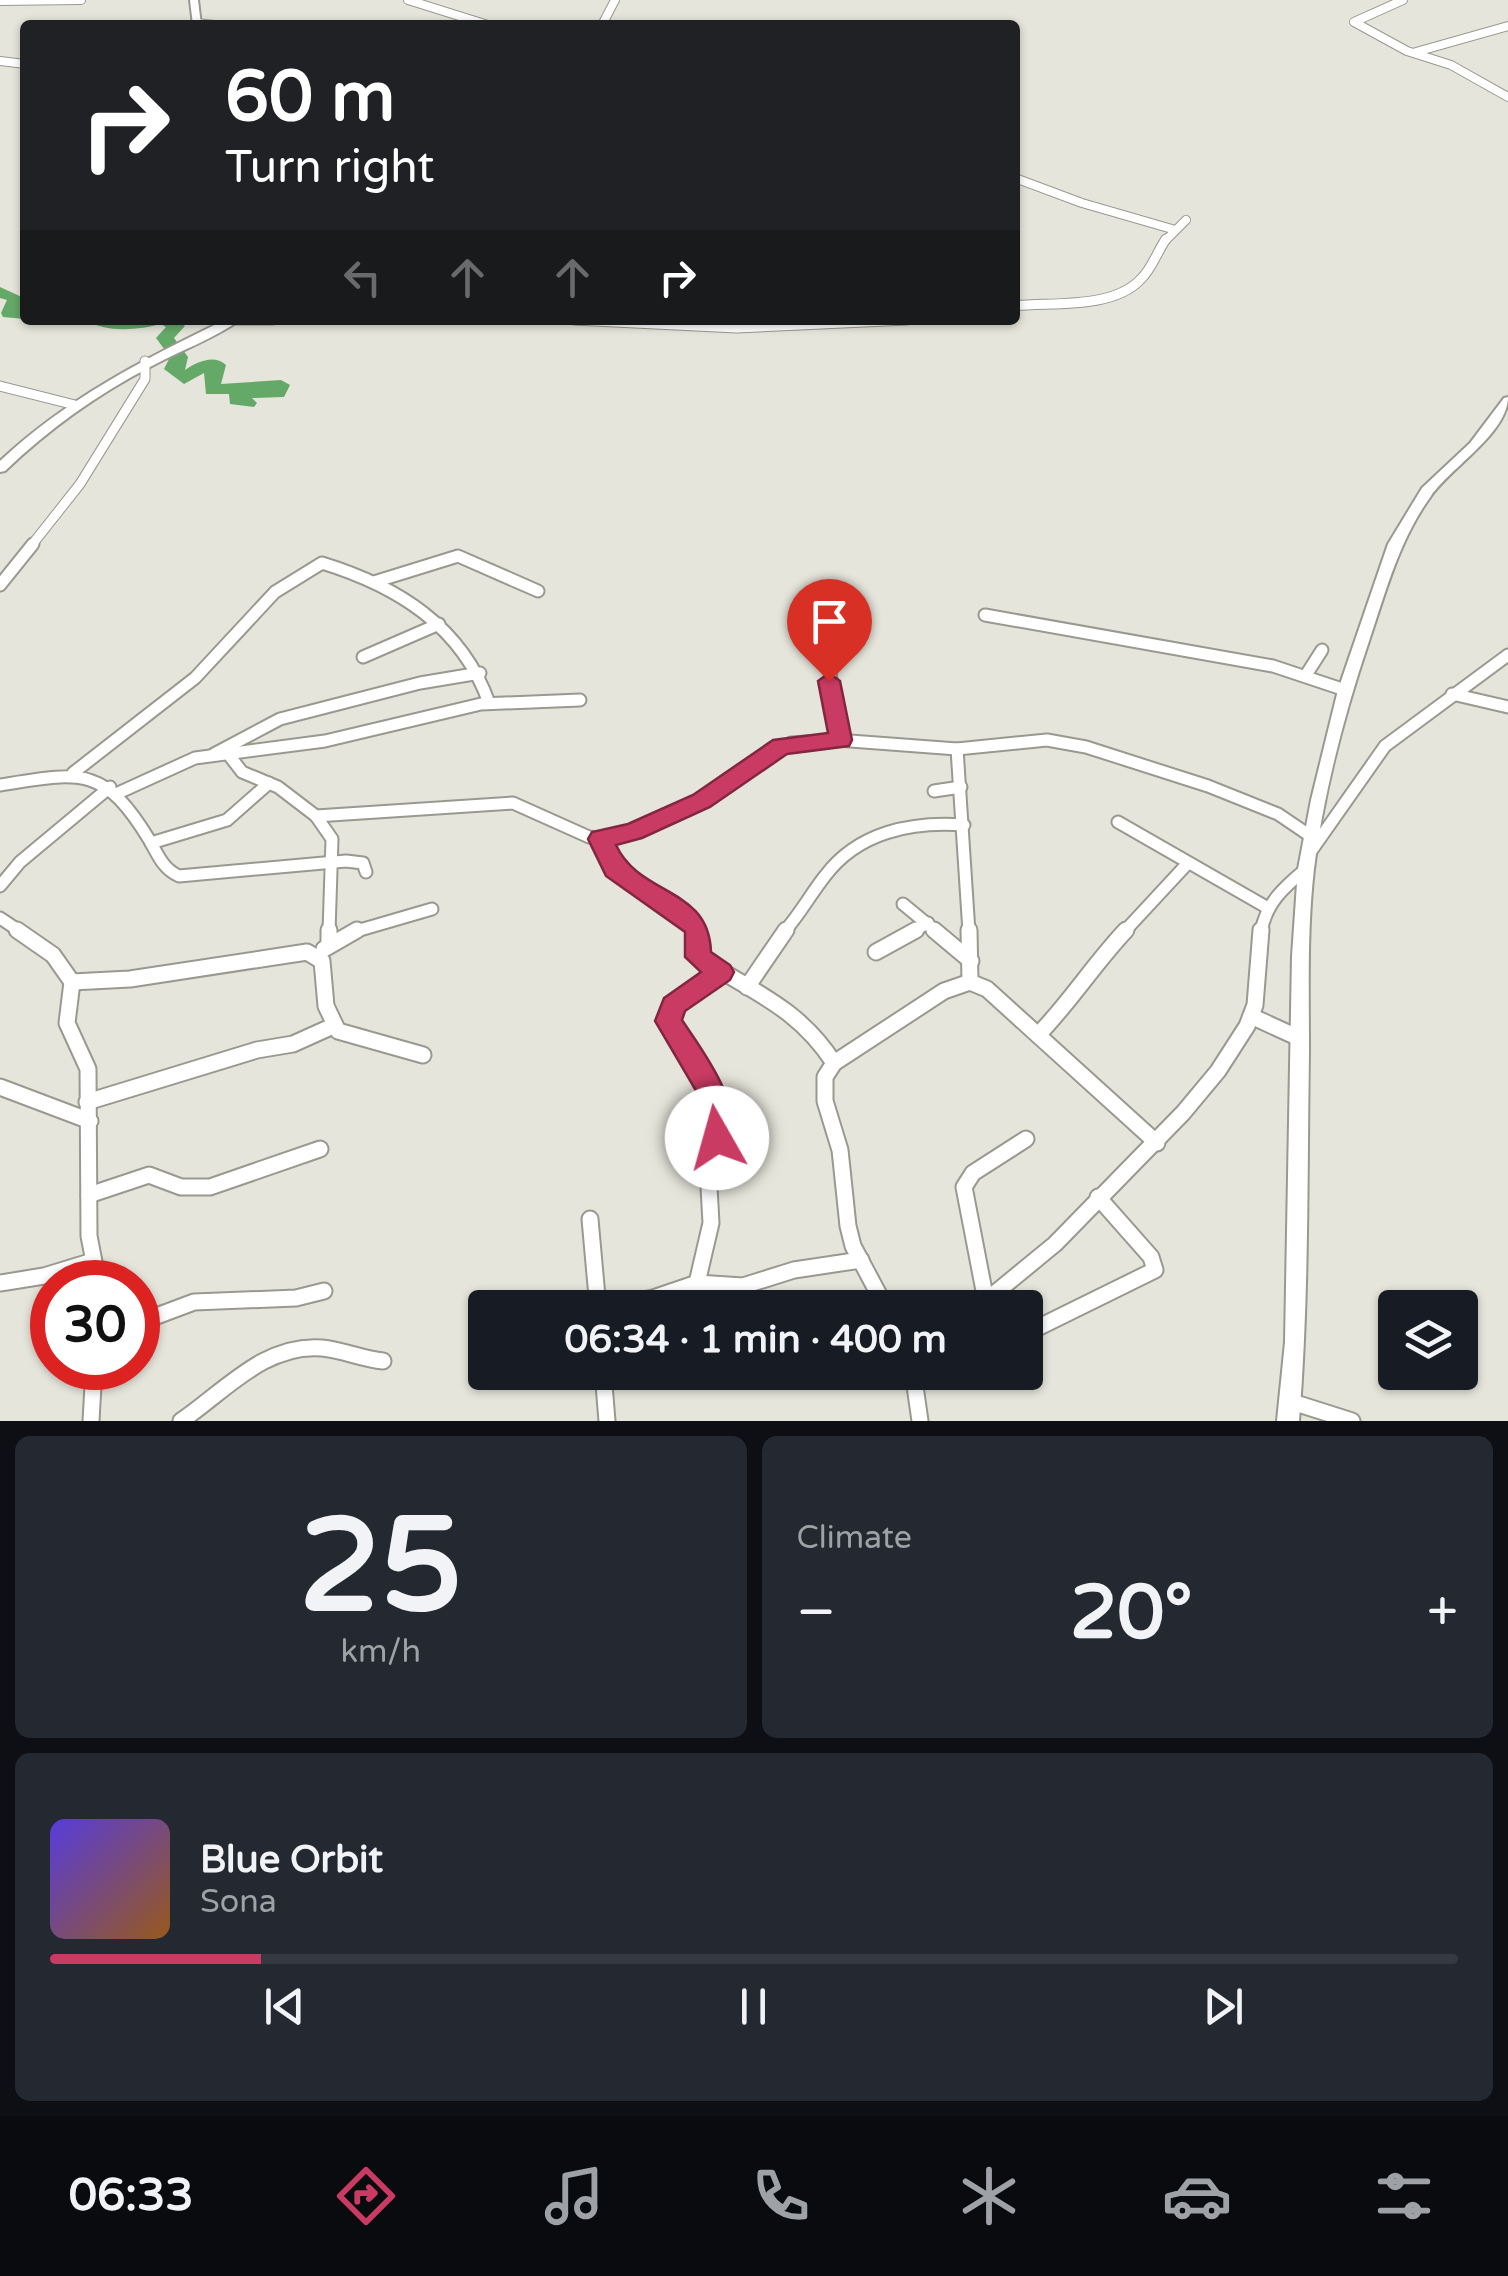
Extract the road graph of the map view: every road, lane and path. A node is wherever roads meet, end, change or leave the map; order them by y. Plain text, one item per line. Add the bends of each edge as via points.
1 (80, 0) edge
2 (408, 0) edge
3 (1403, 0) edge
4 (0, 1) edge
5 (472, 20) edge
6 (1508, 30) edge
7 (1436, 47) junction
8 (1412, 53) junction
9 (1439, 61) junction
10 (1508, 97) edge
11 (1020, 180) edge
12 (1186, 220) dead end
13 (1172, 229) junction
14 (1020, 305) edge
15 (222, 325) edge
16 (676, 325) edge
17 (801, 325) edge
18 (145, 361) junction
19 (0, 386) edge
20 (1508, 401) edge
21 (75, 404) junction
22 (0, 468) edge
23 (373, 582) junction
24 (0, 585) edge
25 (538, 591) dead end
26 (805, 604) dead end
27 (984, 615) dead end
28 (438, 624) junction
29 (1322, 650) dead end
30 (1508, 655) edge
31 (363, 657) dead end
32 (480, 673) junction
33 (1306, 675) junction
34 (1345, 690) junction
35 (1452, 694) junction
36 (580, 700) dead end
37 (489, 704) junction
38 (1508, 707) edge
39 (841, 740) junction
40 (958, 749) junction
41 (229, 755) junction
42 (212, 756) junction
43 (73, 774) junction
44 (269, 783) junction
45 (0, 785) edge
46 (961, 787) junction
47 (114, 790) junction
48 (934, 791) dead end
49 (316, 816) junction
50 (1118, 822) dead end
51 (964, 824) junction
52 (601, 839) junction
53 (151, 843) junction
54 (1309, 854) junction
55 (330, 861) junction
56 (1188, 863) junction
57 (366, 872) dead end
58 (0, 886) edge
59 (902, 904) dead end
60 (1268, 908) junction
61 (432, 909) dead end
62 (0, 918) edge
63 (928, 924) junction
64 (329, 944) junction
65 (876, 952) dead end
66 (317, 955) junction
67 (971, 960) junction
68 (721, 972) junction
69 (72, 982) junction
70 (970, 982) junction
71 (747, 987) junction
72 (1251, 1016) junction
73 (333, 1026) junction
74 (1038, 1035) junction
75 (1300, 1038) junction
76 (423, 1054) dead end
77 (834, 1062) junction
78 (0, 1087) edge
79 (87, 1102) junction
80 (90, 1121) junction
81 (1026, 1139) dead end
82 (1157, 1143) junction
83 (320, 1149) dead end
84 (89, 1195) junction
85 (1098, 1197) junction
86 (590, 1218) dead end
87 (93, 1260) edge
88 (861, 1260) junction
89 (30, 1278) edge
90 (0, 1283) edge
91 (697, 1283) junction
92 (877, 1290) edge
93 (984, 1290) edge
94 (1002, 1290) edge
95 (324, 1291) dead end
96 (160, 1314) edge
97 (1043, 1325) edge
98 (383, 1361) dead end
99 (92, 1390) edge
100 (604, 1390) edge
101 (916, 1390) edge
102 (1289, 1402) junction
103 (1326, 1417) edge
104 (90, 1421) edge
105 (181, 1421) edge
106 (606, 1421) edge
107 (920, 1421) edge
108 (1288, 1421) edge
109 (1352, 1421) edge

1 - 4 street
2 - 5 street
3 - 8 street via 1354,22
6 - 7 street
7 - 8 street
7 - 9 street
8 - 9 street
9 - 10 street
11 - 13 street
12 - 13 street
13 - 14 street via 1128,290
15 - 18 street
16 - 17 street
18 - 21 street
18 - 24 street via 145,379 80,484
19 - 21 street
20 - 34 street via 1410,516
21 - 22 street
23 - 25 street via 458,556
23 - 28 street
23 - 43 street via 314,564 275,592 195,678
26 - 39 street via 826,648
27 - 33 street
28 - 31 street
28 - 32 street
29 - 33 street
30 - 35 street
32 - 37 street
32 - 42 street via 280,719
33 - 34 street
34 - 54 street
35 - 38 street
35 - 54 street via 1385,746
36 - 37 street
37 - 41 street
39 - 40 street
39 - 52 street via 782,746 702,801
40 - 46 street
40 - 54 street via 1047,740 1086,747 1278,814
41 - 42 street
41 - 44 street via 242,772
42 - 47 street
43 - 45 street
43 - 47 street
44 - 49 street
44 - 53 street via 227,820
46 - 48 street
46 - 51 street
47 - 53 street
47 - 58 street via 20,862
49 - 52 street via 513,803
49 - 55 street via 331,836
50 - 56 street
51 - 67 street
51 - 71 street via 913,822 854,848 825,874 802,912 760,958
52 - 68 street via 614,869 690,920 698,930 698,957
53 - 55 street via 163,867 179,876
54 - 60 street
54 - 75 street
55 - 57 street via 359,861
55 - 64 street
56 - 60 street
56 - 74 street
59 - 63 street
60 - 72 street
61 - 64 street
62 - 69 street via 53,955
63 - 65 street
63 - 67 street
64 - 66 street
66 - 69 street
66 - 73 street
67 - 70 street
68 - 71 street
68 - 91 street via 673,1005 668,1021 708,1083 717,1111 708,1169 711,1223
69 - 79 street via 67,1023 88,1069
70 - 74 street
70 - 77 street via 929,999
71 - 77 street via 794,1010
72 - 75 street
72 - 82 street via 1215,1074
73 - 76 street via 346,1036
73 - 79 street via 293,1044
74 - 82 street
75 - 102 street
77 - 88 street via 825,1077 825,1101 839,1145 848,1226
78 - 80 street
79 - 80 street
80 - 84 street
81 - 93 street via 973,1173 964,1187
82 - 85 street
83 - 84 street via 210,1187 181,1187 150,1176
84 - 87 street
85 - 94 street
85 - 97 street via 1155,1270
86 - 91 street via 598,1308
88 - 91 street via 743,1286
88 - 92 street
89 - 90 street
95 - 96 street via 194,1302
98 - 105 street via 324,1349 288,1352 243,1370
99 - 104 street
100 - 106 street
101 - 107 street
102 - 103 street
102 - 108 street
103 - 109 street

